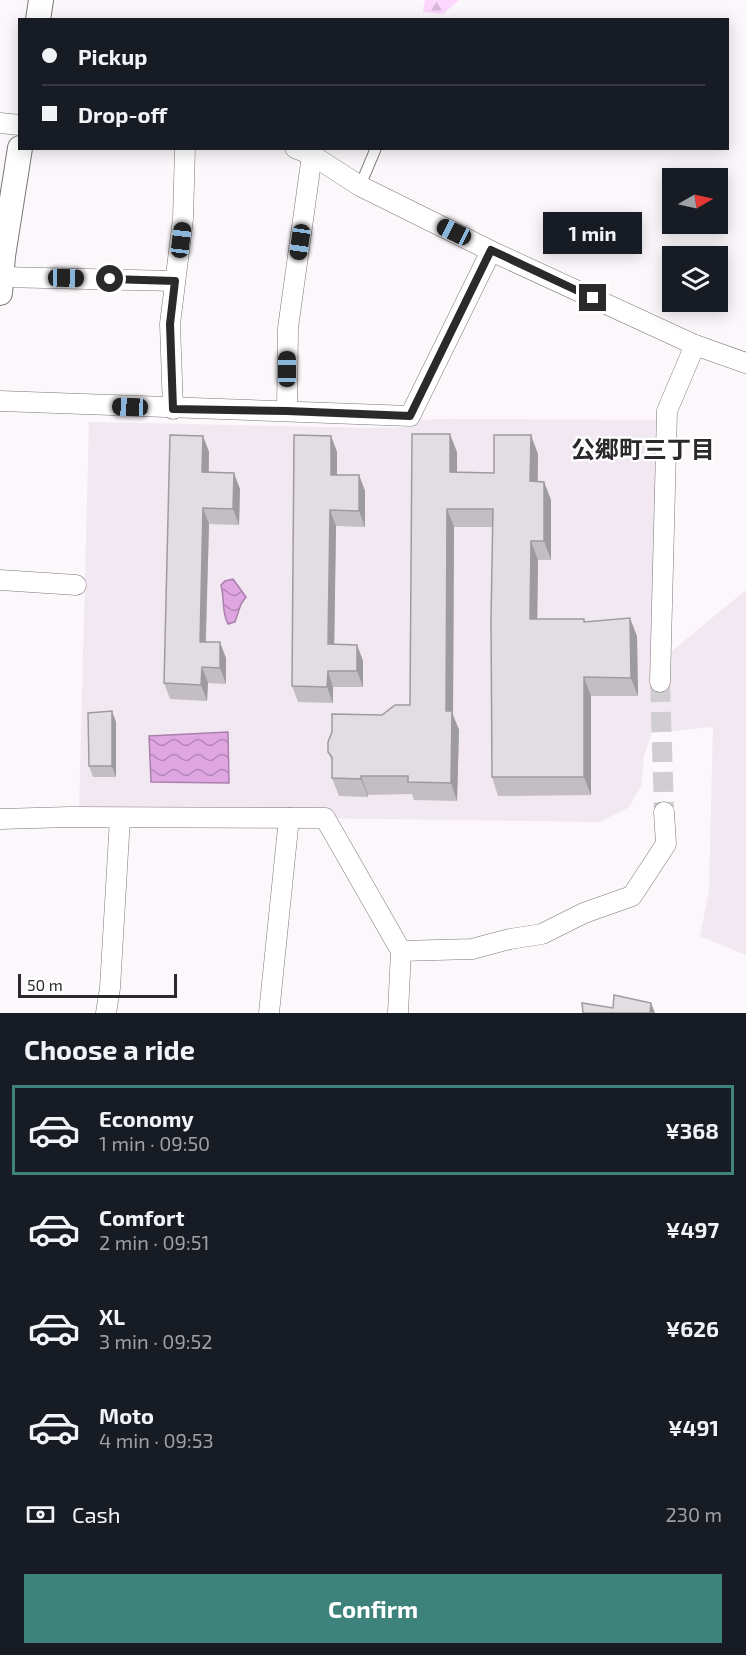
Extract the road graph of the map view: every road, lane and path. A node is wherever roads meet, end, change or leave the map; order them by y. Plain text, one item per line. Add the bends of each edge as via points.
1 (41, 0) edge
2 (38, 18) edge
3 (0, 123) edge
4 (18, 125) edge
5 (20, 150) edge
6 (185, 150) edge
7 (375, 150) edge
8 (304, 152) edge
9 (360, 186) junction
10 (491, 250) junction
11 (1, 271) edge
12 (175, 281) junction
13 (695, 345) junction
14 (746, 363) edge
15 (0, 401) edge
16 (173, 409) junction
17 (287, 411) junction
18 (0, 580) edge
19 (76, 585) dead end
20 (660, 682) tunnel mouth
21 (664, 812) tunnel mouth
22 (120, 818) junction
23 (289, 818) junction
24 (0, 819) edge
25 (401, 951) junction
26 (106, 1013) edge
27 (269, 1013) edge
28 (398, 1013) edge

1 - 2 street
3 - 4 street
5 - 11 street
6 - 12 street via 183,219
7 - 9 lane
8 - 9 street
8 - 17 street via 288,328
9 - 10 street
10 - 13 street
10 - 17 street via 410,416
11 - 12 street
12 - 16 street via 170,324
13 - 14 street
13 - 20 street via 666,411
15 - 16 street
16 - 17 street
18 - 19 street
21 - 25 street via 666,844 632,896 584,913 542,934 472,949
22 - 23 street
22 - 24 street
22 - 26 street
23 - 25 street via 325,818
23 - 27 street
25 - 28 street

